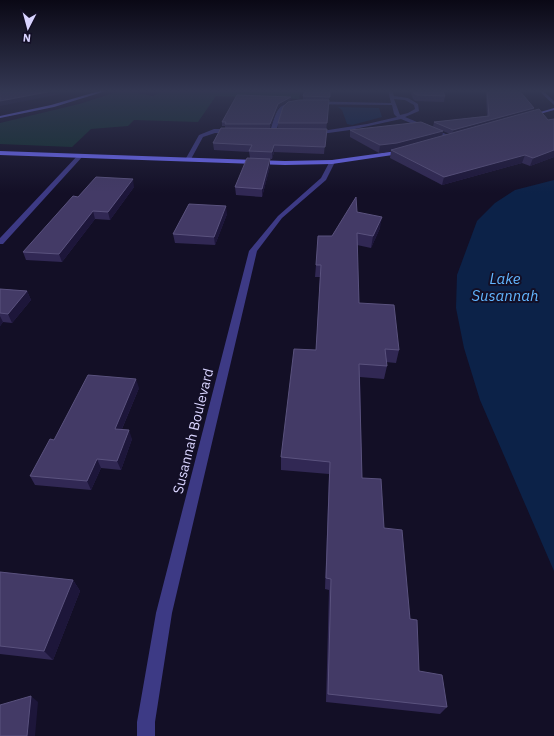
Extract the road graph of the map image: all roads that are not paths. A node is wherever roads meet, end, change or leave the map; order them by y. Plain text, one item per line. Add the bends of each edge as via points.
1 (275, 124) edge
2 (374, 124) edge
3 (418, 124) edge
4 (237, 131) edge
5 (266, 132) edge
6 (273, 132) junction
7 (280, 132) edge
8 (306, 133) edge
9 (458, 136) edge
10 (451, 138) junction
11 (444, 140) edge
12 (410, 150) edge
13 (0, 153) edge
14 (80, 156) junction
15 (188, 160) junction
16 (332, 162) junction
17 (0, 242) edge
18 (146, 736) edge

1 - 6 street
2 - 8 street
3 - 10 street
4 - 15 street via 214,131 201,136
5 - 6 street
6 - 7 street
9 - 10 street
10 - 11 street
12 - 16 street
13 - 14 street
14 - 15 street
14 - 17 street
15 - 16 street
16 - 18 street, Susannah Boulevard via 324,179 280,217 253,251 164,613 146,722

